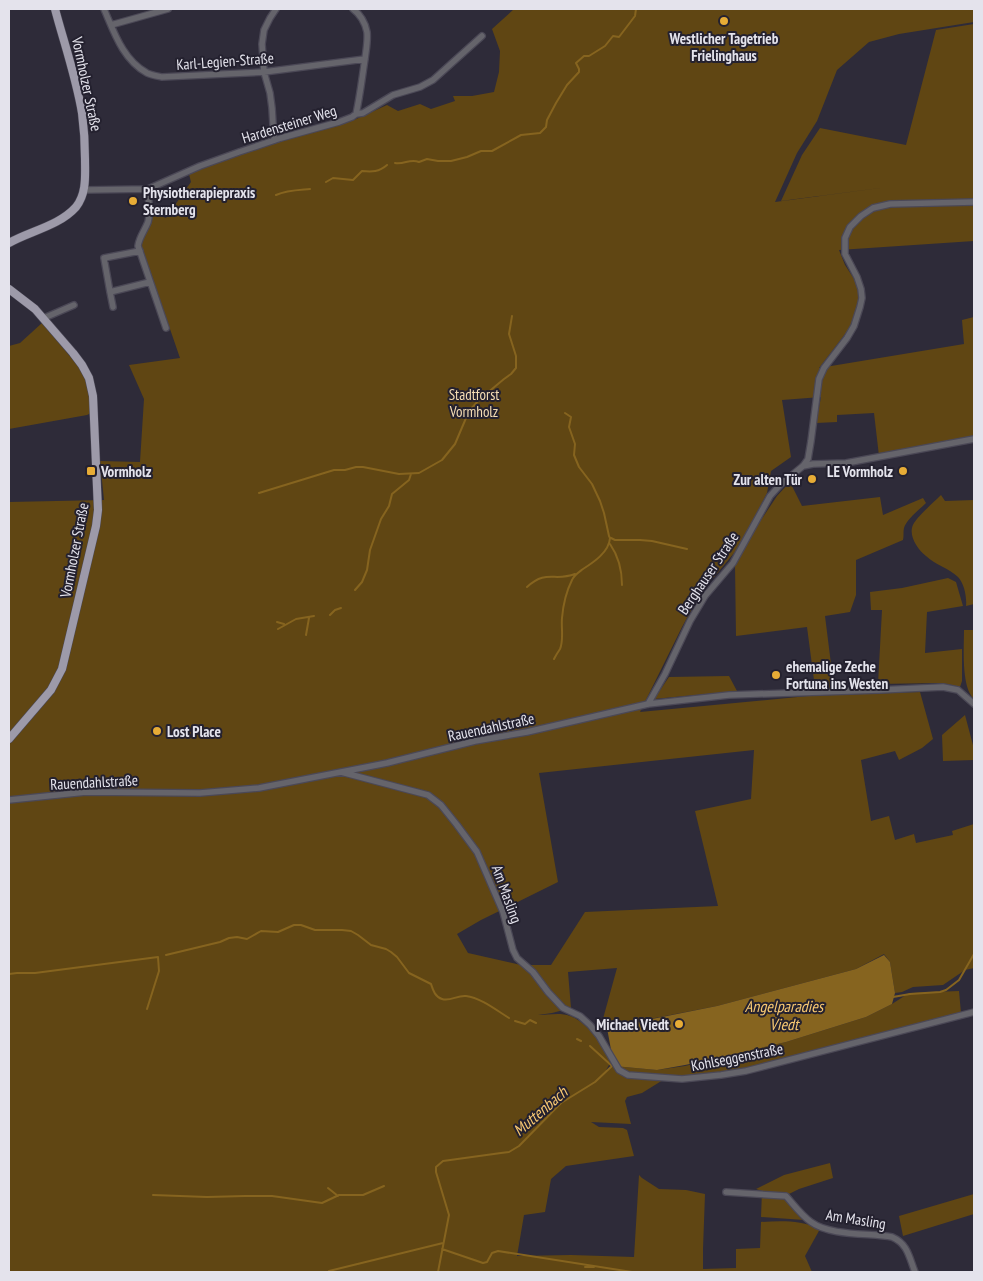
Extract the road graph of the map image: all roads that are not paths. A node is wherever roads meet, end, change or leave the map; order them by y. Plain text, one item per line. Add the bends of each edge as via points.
1 (55, 9) edge
2 (104, 9) edge
3 (168, 9) edge
4 (276, 9) edge
5 (353, 9) edge
6 (111, 26) junction
7 (482, 36) dead end
8 (365, 59) junction
9 (264, 72) junction
10 (356, 114) junction
11 (274, 140) junction
12 (148, 188) junction
13 (84, 190) junction
14 (974, 202) edge
15 (9, 243) edge
16 (140, 251) junction
17 (150, 282) junction
18 (9, 289) edge
19 (110, 292) junction
20 (74, 306) dead end
21 (113, 307) dead end
22 (44, 318) junction
23 (166, 328) dead end
24 (974, 439) edge
25 (802, 466) junction
26 (648, 704) junction
27 (974, 704) edge
28 (9, 739) edge
29 (338, 772) junction
30 (9, 800) edge
31 (974, 1012) edge
32 (619, 1070) joint
33 (726, 1192) dead end
34 (915, 1272) edge

1 - 13 main road, Vormholzer Straße via 82,112
2 - 6 street, Karl-Legien-Straße
3 - 6 street
4 - 9 street via 264,30
5 - 8 street via 363,19 366,30
6 - 9 street, Karl-Legien-Straße via 128,57 153,75 172,77
7 - 10 street, Hardensteiner Weg via 433,80
8 - 9 street, Karl-Legien-Straße
8 - 10 street
9 - 11 street via 270,93
10 - 11 street, Hardensteiner Weg
11 - 12 street, Hardensteiner Weg
12 - 13 street, Hardensteiner Weg
12 - 16 street via 149,217 138,242
13 - 15 main road, Vormholzer Straße via 75,208 66,215
14 - 25 street, Berghauser Straße via 890,204 873,208 850,227 845,238 845,254 857,277 862,298 854,326 825,365 820,379 810,451
16 - 17 street
16 - 19 street via 104,258
17 - 19 street
17 - 23 street
18 - 22 main road, Vormholzer Straße
19 - 21 street
20 - 22 street
22 - 28 main road, Vormholzer Straße via 82,365 91,383 98,510 62,669 51,690
24 - 25 street via 846,463
25 - 26 street, Berghauser Straße via 770,496 733,563 705,596
26 - 27 street, Rauendahlstraße via 742,694 943,687 958,690
26 - 29 street, Rauendahlstraße
29 - 30 street, Rauendahlstraße via 227,791 86,792
29 - 32 street, Am Masling via 428,795 441,805 477,852 503,912 517,958 563,1008 590,1025
31 - 32 street, Kohlseggenstraße via 746,1071 682,1079 628,1075
33 - 34 street, Am Masling via 786,1196 801,1214 820,1227 900,1240

